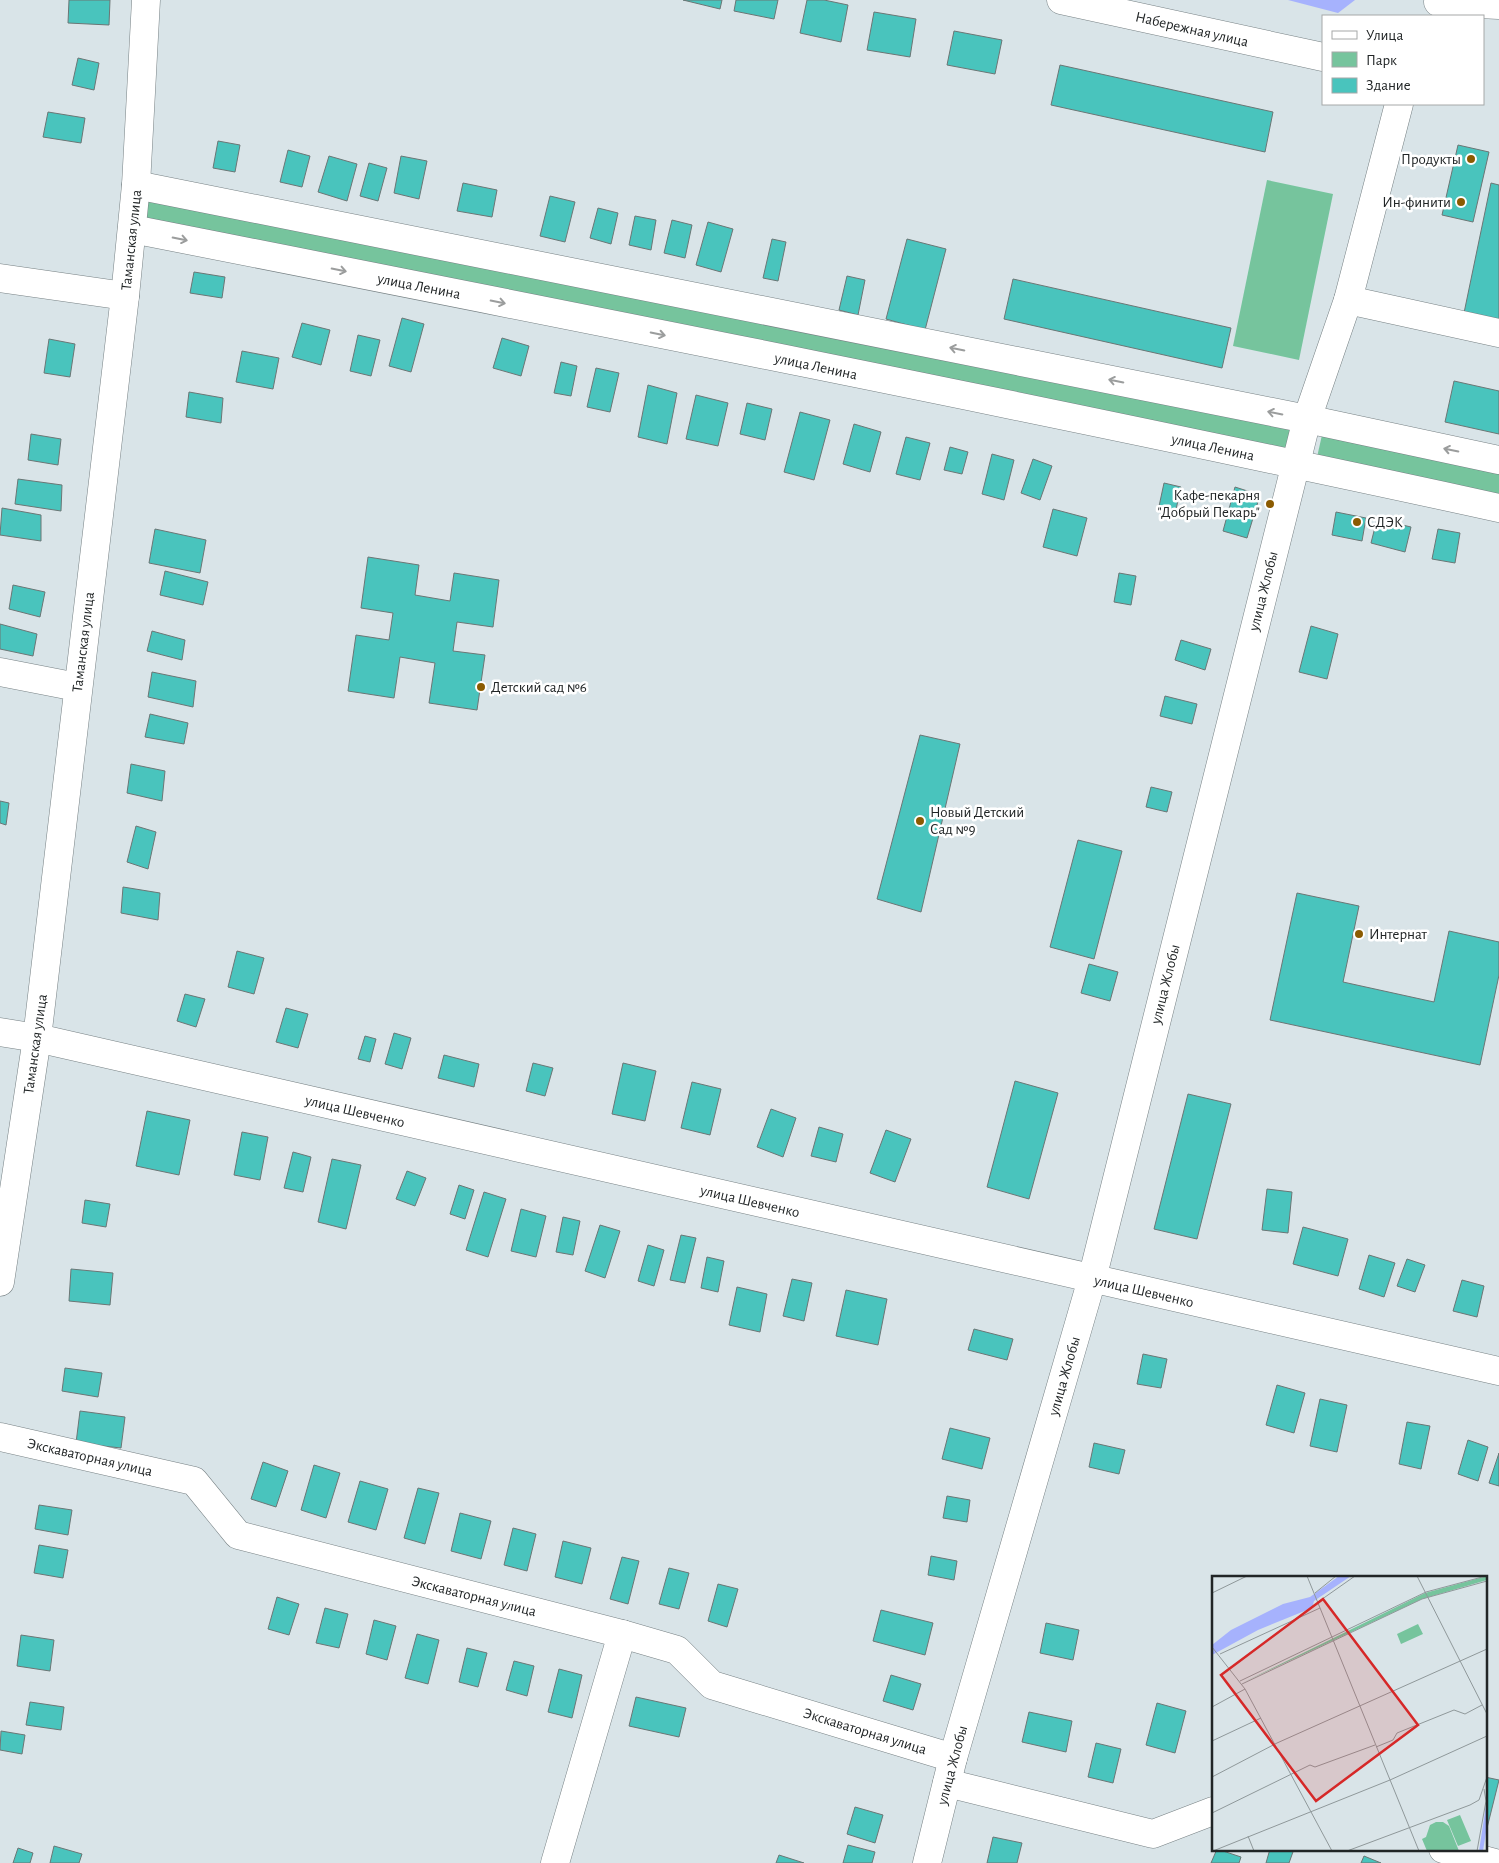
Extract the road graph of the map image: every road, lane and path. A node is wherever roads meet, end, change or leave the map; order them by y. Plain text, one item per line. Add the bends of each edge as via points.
1 (146, 0) edge
2 (1061, 0) edge
3 (1427, 5) edge
4 (1499, 5) edge
5 (1322, 57) edge
6 (1399, 105) edge
7 (136, 185) junction
8 (132, 229) junction
9 (0, 278) edge
10 (125, 296) junction
11 (1348, 300) junction
12 (1499, 333) edge
13 (1307, 419) junction
14 (1499, 460) edge
15 (1295, 464) junction
16 (1499, 508) edge
17 (0, 672) edge
18 (78, 688) junction
19 (0, 1032) edge
20 (37, 1038) junction
21 (1092, 1279) junction
22 (0, 1282) edge
23 (1499, 1371) edge
24 (0, 1437) edge
25 (622, 1634) junction
26 (950, 1771) junction
27 (1212, 1811) edge
28 (1448, 1850) edge
29 (555, 1863) edge
30 (927, 1863) edge
31 (1495, 1863) edge

1 - 7 street, Таманская улица
2 - 5 street, Набережная улица
3 - 4 street
6 - 11 street, улица Жлобы
7 - 8 street, Таманская улица
13 -> 7 street
8 - 10 street, Таманская улица
8 -> 15 street, улица Ленина
9 - 10 street
10 - 18 street, Таманская улица
11 - 12 street
11 - 13 street, улица Жлобы
14 -> 13 street
13 - 15 street, улица Жлобы
15 - 16 street, улица Ленина
15 - 21 street, улица Жлобы
17 - 18 street
18 - 20 street, Таманская улица
19 - 20 street, улица Шевченко
20 - 21 street, улица Шевченко
20 - 22 street, Таманская улица
21 - 23 street, улица Шевченко
21 - 26 street, улица Жлобы
24 - 25 street, Экскаваторная улица via 194,1481 238,1535
25 - 26 street, Экскаваторная улица via 677,1650 712,1685
25 - 29 street
26 - 27 street, Экскаваторная улица via 1153,1834
26 - 30 street, улица Жлобы
28 - 31 street

